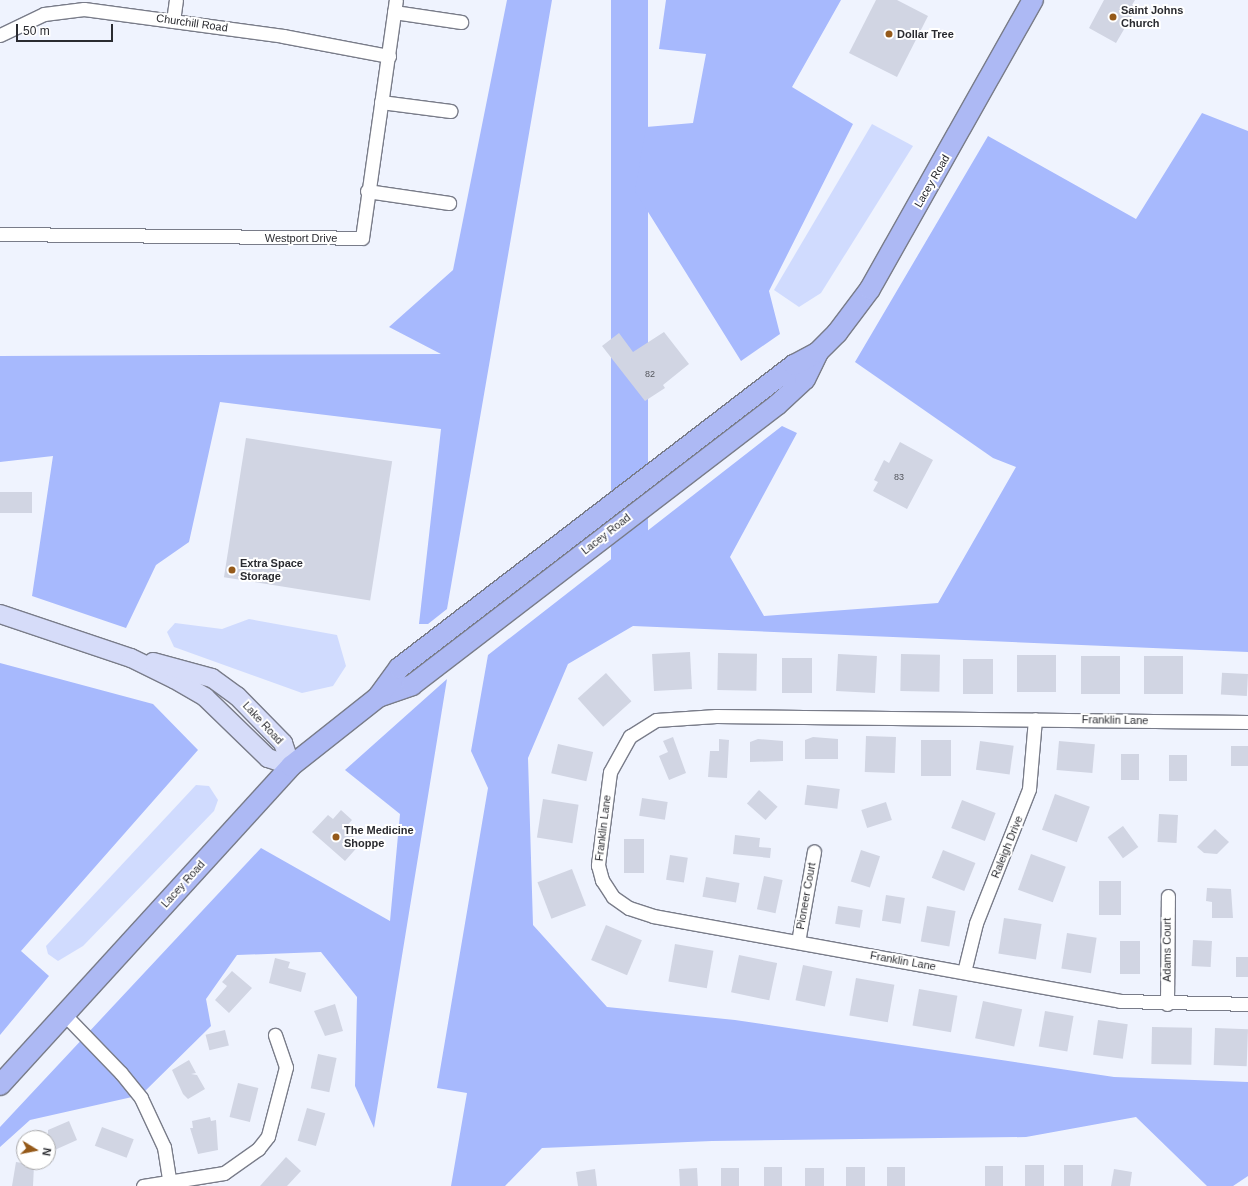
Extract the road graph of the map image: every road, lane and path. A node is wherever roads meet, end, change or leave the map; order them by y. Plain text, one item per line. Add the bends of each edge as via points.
1 (176, 0) edge
2 (1033, 0) edge
3 (395, 6) edge
4 (173, 21) junction
5 (461, 22) dead end
6 (0, 36) edge
7 (389, 56) junction
8 (381, 102) junction
9 (450, 112) dead end
10 (367, 191) junction
11 (450, 203) dead end
12 (0, 234) edge
13 (0, 614) edge
14 (1035, 719) junction
15 (1248, 722) edge
16 (290, 766) junction
17 (814, 851) dead end
18 (1168, 896) dead end
19 (798, 942) junction
20 (964, 972) junction
21 (1167, 1004) junction
22 (1248, 1004) edge
23 (64, 1014) junction
24 (275, 1035) dead end
25 (0, 1085) edge
26 (170, 1185) edge
27 (143, 1186) edge

1 - 4 street
2 - 16 main road, Lacey Road via 870,289 837,333 818,352 805,379 777,404 678,468 399,668 378,697
3 - 5 street
3 - 7 street, Westport Drive
4 - 6 street, Churchill Road via 66,10 26,20
4 - 7 street, Churchill Road
7 - 8 street, Westport Drive
8 - 9 street
8 - 10 street, Westport Drive
10 - 11 street
10 - 12 street, Westport Drive via 362,238
13 - 16 street, Lake Road via 131,658 176,666 212,678 237,696 283,742
14 - 15 street, Franklin Lane
14 - 19 street, Franklin Lane via 676,716 656,720 630,736 610,772 599,839 598,865 602,880 613,897 629,908 653,916
14 - 20 street, Raleigh Drive via 1029,789 976,923
16 - 23 main road, Lacey Road
17 - 19 street, Pioneer Court
18 - 21 street, Adams Court
19 - 20 street, Franklin Lane
20 - 21 street, Franklin Lane via 1120,1001
21 - 22 street, Franklin Lane
23 - 25 main road, Lacey Road
23 - 26 street via 121,1073 141,1098 164,1147
24 - 26 street via 286,1066 268,1136 243,1162 224,1173
26 - 27 street

